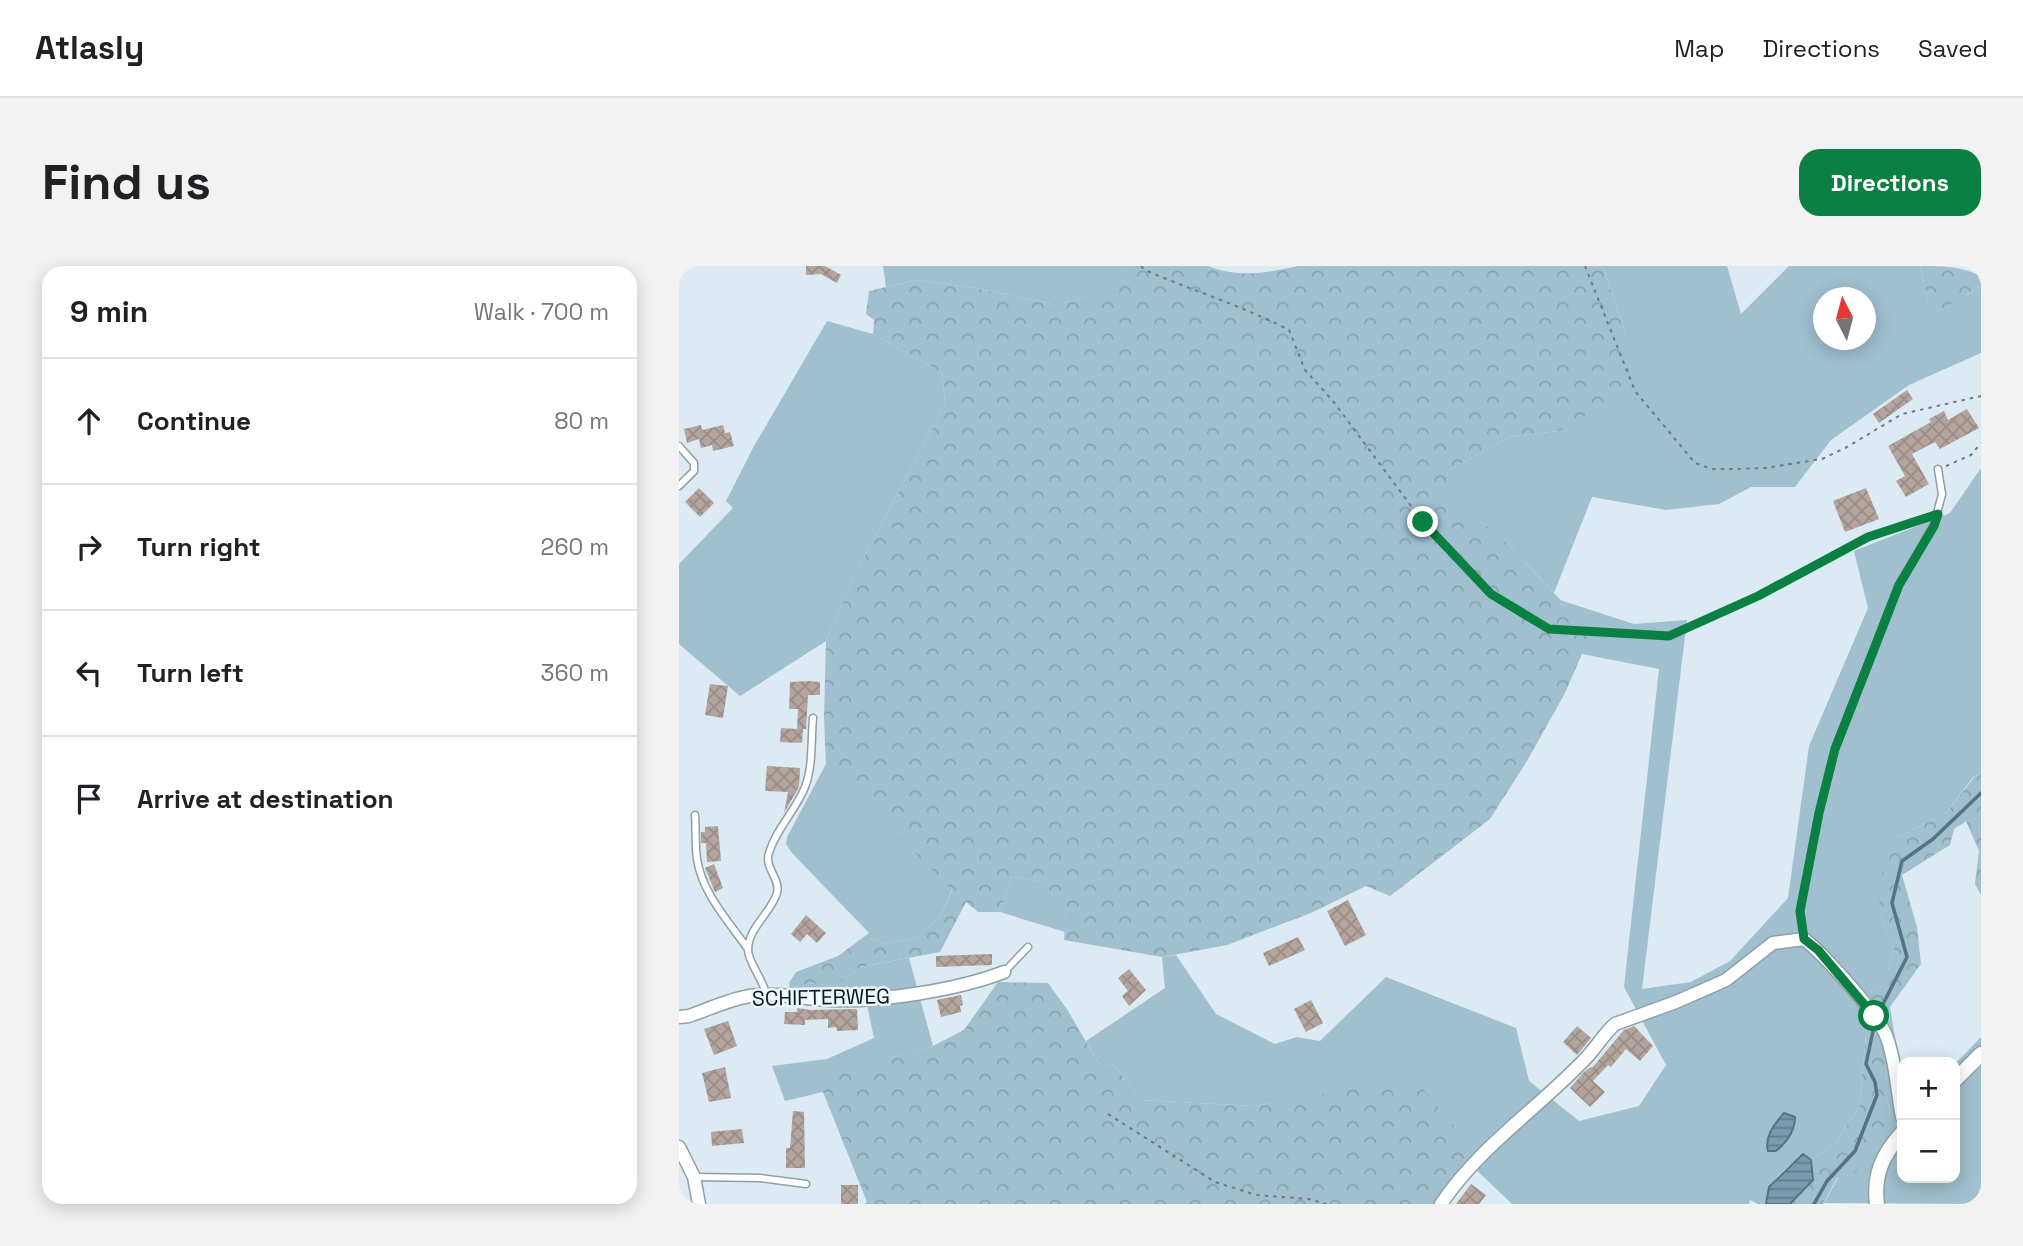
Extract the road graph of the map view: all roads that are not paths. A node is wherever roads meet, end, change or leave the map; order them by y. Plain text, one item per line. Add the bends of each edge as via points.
1 (679, 446) edge
2 (1938, 469) road end
3 (679, 486) edge
4 (813, 718) dead end
5 (695, 815) dead end
6 (1804, 939) junction
7 (1028, 947) dead end
8 (748, 949) junction
9 (1004, 972) joint
10 (766, 994) junction
11 (679, 1017) edge
12 (1981, 1054) edge
13 (1960, 1075) edge
14 (1897, 1090) edge
15 (1897, 1139) edge
16 (679, 1147) edge
17 (694, 1177) junction
18 (806, 1184) dead end
19 (699, 1204) edge
20 (1441, 1204) edge
21 (1877, 1204) edge

1 - 3 lane via 694,463 694,471
2 - 6 lane via 1942,494 1934,526 1899,585 1835,749 1800,911
4 - 8 lane via 804,790 768,854 777,893
5 - 8 lane via 700,872 710,895
6 - 14 street via 1887,1036
6 - 20 street via 1773,943 1726,980 1615,1024 1588,1056 1467,1172
7 - 9 lane
8 - 10 lane
9 - 10 street, SCHIFTERWEG via 866,1000
10 - 11 street, SCHIFTERWEG
12 - 13 street
15 - 21 street via 1882,1157
16 - 17 street
17 - 18 lane
17 - 19 street

